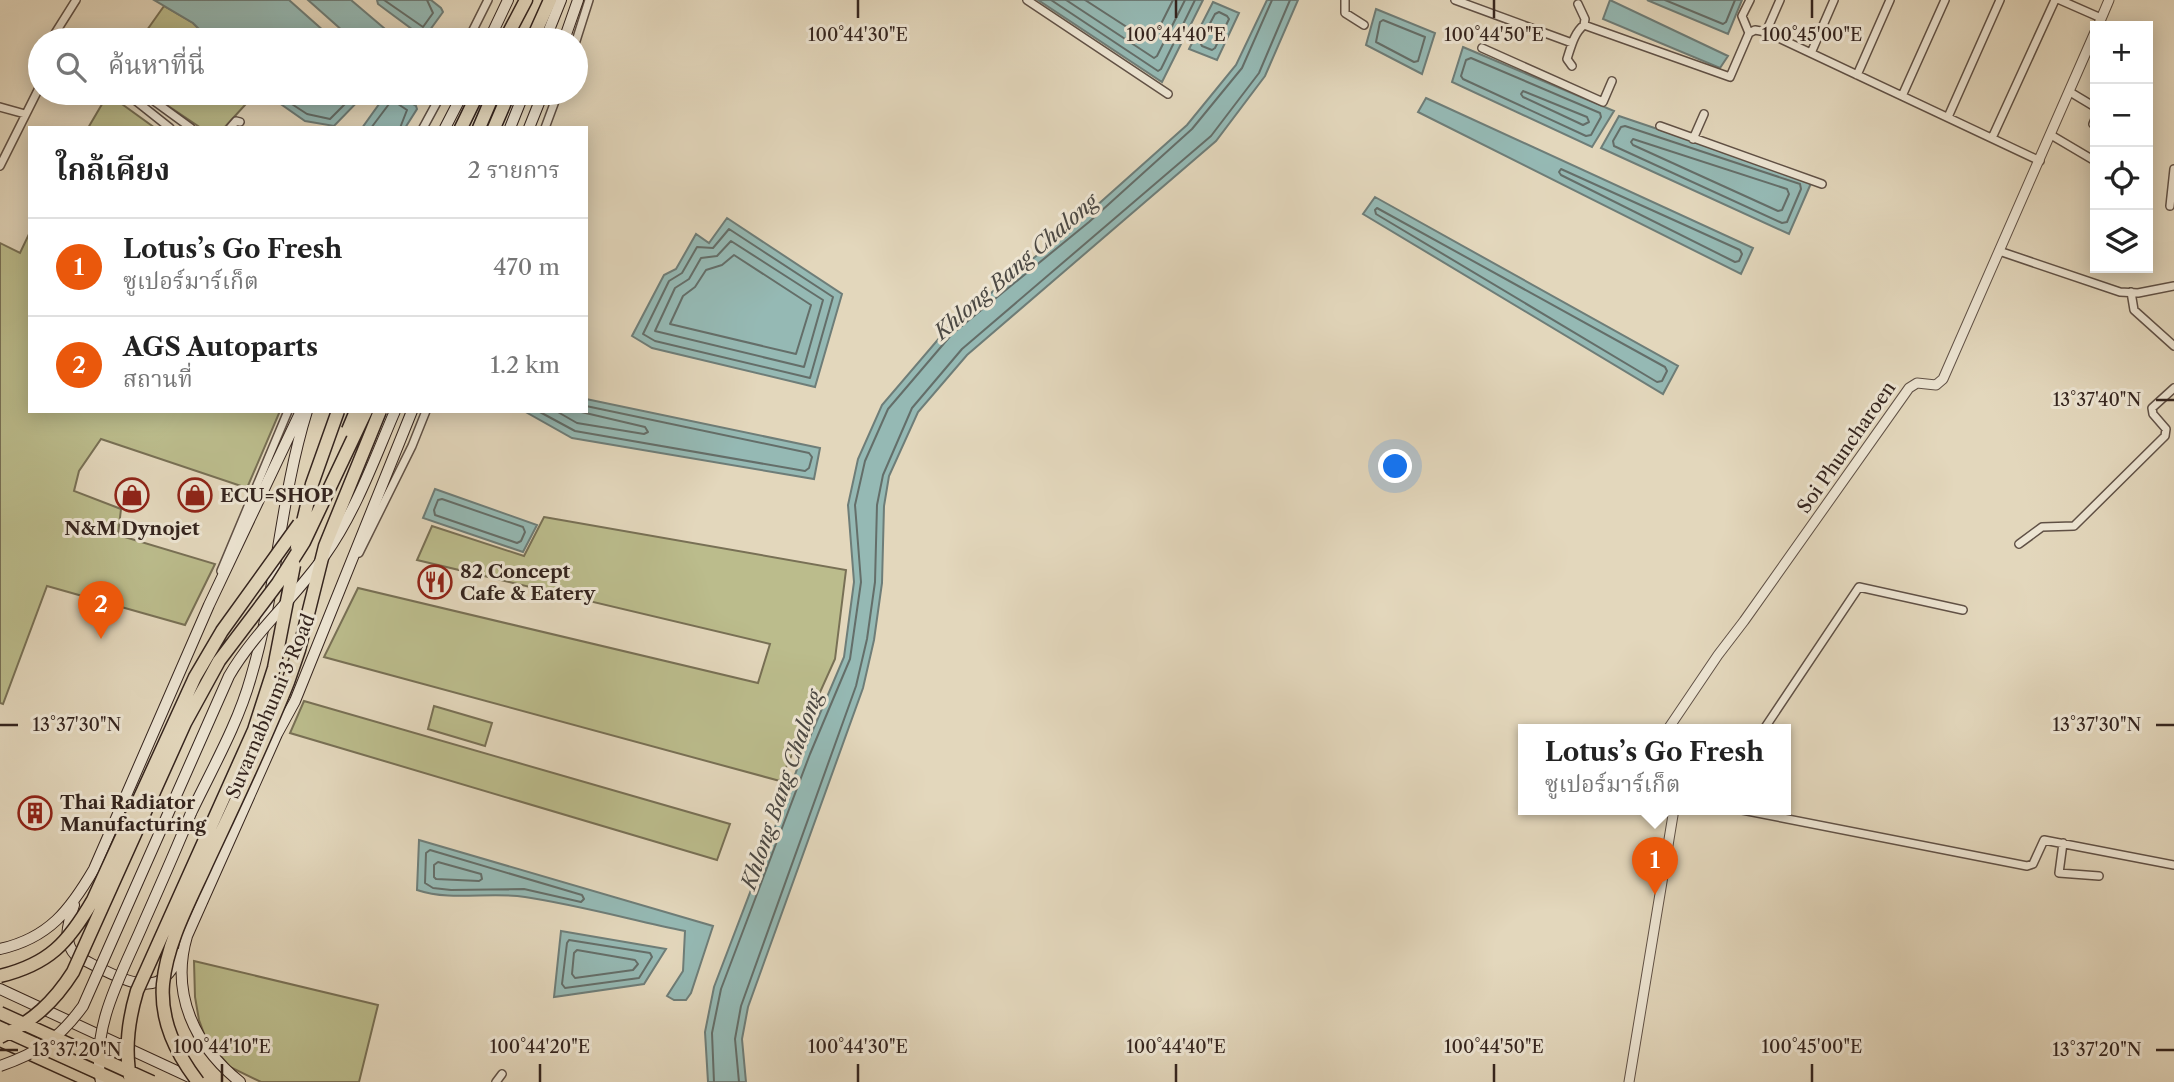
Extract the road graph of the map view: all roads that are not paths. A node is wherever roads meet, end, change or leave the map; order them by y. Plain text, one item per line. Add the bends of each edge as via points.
1 (76, 0) edge
2 (488, 0) edge
3 (508, 0) edge
4 (528, 0) edge
5 (550, 0) edge
6 (562, 0) edge
7 (578, 0) edge
8 (589, 0) edge
9 (1027, 0) edge
10 (1345, 0) edge
11 (1455, 0) edge
12 (1750, 0) edge
13 (1780, 0) edge
14 (1835, 0) edge
15 (1890, 0) edge
16 (1945, 0) edge
17 (2000, 0) edge
18 (2058, 0) edge
19 (2109, 0) edge
20 (1578, 4) dead end
21 (2097, 21) edge
22 (2099, 21) edge
23 (1364, 25) dead end
24 (1584, 25) junction
25 (58, 28) edge
26 (474, 28) edge
27 (495, 28) edge
28 (512, 28) edge
29 (519, 28) edge
30 (537, 28) edge
31 (550, 28) edge
32 (568, 28) edge
33 (580, 28) edge
34 (1766, 32) junction
35 (1749, 33) junction
36 (1572, 43) junction
37 (2090, 45) edge
38 (1482, 48) dead end
39 (1811, 53) junction
40 (1572, 66) dead end
41 (1857, 75) junction
42 (1612, 81) dead end
43 (2070, 92) junction
44 (1168, 94) dead end
45 (1902, 96) junction
46 (2090, 104) edge
47 (30, 105) edge
48 (141, 105) edge
49 (159, 105) edge
50 (435, 105) edge
51 (457, 105) edge
52 (472, 105) edge
53 (489, 105) edge
54 (504, 105) edge
55 (519, 105) edge
56 (538, 105) edge
57 (554, 105) edge
58 (0, 107) edge
59 (25, 114) junction
60 (1704, 114) dead end
61 (1948, 117) junction
62 (240, 122) dead end
63 (167, 126) edge
64 (188, 126) edge
65 (232, 126) edge
66 (424, 126) edge
67 (446, 126) edge
68 (462, 126) edge
69 (480, 126) edge
70 (495, 126) edge
71 (511, 126) edge
72 (530, 126) edge
73 (546, 126) edge
74 (1660, 126) dead end
75 (2051, 135) junction
76 (1992, 138) junction
77 (1693, 139) junction
78 (2090, 158) edge
79 (2040, 161) junction
80 (0, 166) edge
81 (2174, 169) edge
82 (2173, 181) edge
83 (1822, 184) dead end
84 (2170, 206) dead end
85 (1999, 251) junction
86 (2174, 286) edge
87 (2131, 292) junction
88 (2174, 346) edge
89 (2174, 388) edge
90 (287, 413) edge
91 (300, 413) edge
92 (306, 413) edge
93 (337, 413) edge
94 (355, 413) edge
95 (365, 413) edge
96 (379, 413) edge
97 (394, 413) edge
98 (411, 413) edge
99 (425, 413) edge
100 (2019, 544) dead end
101 (209, 605) junction
102 (1963, 610) dead end
103 (330, 612) junction
104 (1671, 724) edge
105 (1767, 724) edge
106 (1673, 815) edge
107 (1767, 815) edge
108 (2063, 844) junction
109 (2174, 865) edge
110 (2099, 876) dead end
111 (75, 901) junction
112 (0, 948) edge
113 (183, 950) junction
114 (0, 976) edge
115 (0, 989) edge
116 (0, 1013) edge
117 (0, 1028) edge
118 (0, 1039) edge
119 (0, 1066) edge
120 (502, 1074) dead end
121 (90, 1082) edge
122 (102, 1082) edge
123 (119, 1082) edge
124 (131, 1082) edge
125 (151, 1082) edge
126 (200, 1082) edge
127 (240, 1082) edge
128 (496, 1082) edge
129 (1629, 1082) edge

1 - 25 street
2 - 26 street
3 - 27 main road
4 - 28 highway
4 - 29 highway
5 - 30 highway
6 - 31 main road
7 - 32 main road
8 - 33 street
9 - 44 street
10 - 23 street via 1345,13
11 - 36 street
12 - 35 street via 1742,16
13 - 34 street
14 - 39 street
15 - 41 street
16 - 45 street
17 - 61 street
18 - 21 street
18 - 76 street
19 - 22 street
20 - 24 street
24 - 35 street via 1730,78
24 - 36 street
34 - 35 street
34 - 39 street
36 - 40 street via 1567,60
37 - 43 street, Soi Phuncharoen
38 - 42 street via 1603,102
39 - 41 street
41 - 45 street
43 - 46 street
43 - 75 street, Soi Phuncharoen
45 - 61 street
47 - 59 street
48 - 63 street
49 - 64 street
50 - 66 street
51 - 67 main road
52 - 68 highway
53 - 69 highway
54 - 70 highway
55 - 71 main road
56 - 72 main road
57 - 73 street
58 - 59 street
59 - 80 street
60 - 77 street
61 - 76 street
62 - 65 street
74 - 77 street
75 - 78 street
75 - 79 street, Soi Phuncharoen
76 - 79 street
77 - 83 street
79 - 85 street, Soi Phuncharoen
81 - 82 street
82 - 84 street
85 - 87 street
85 - 104 street, Soi Phuncharoen via 1943,379 1936,385 1917,383 1909,388
86 - 87 street
87 - 88 street via 2134,310
89 - 100 street via 2152,408 2166,429 2165,436 2074,526 2042,527
90 - 101 street via 230,544
91 - 101 main road
92 - 122 main road, bridge via 291,466 274,574 251,676 109,1006 99,1044
93 - 124 highway, bridge via 300,527 274,668 261,711 136,991 128,1033
94 - 114 highway, bridge via 324,482 195,677 78,926 50,956
95 - 118 highway, bridge via 304,542 226,650 185,723 73,972 35,1018
96 - 126 highway, bridge via 325,546 288,682 168,957 163,983 166,1022 178,1053
97 - 119 main road, bridge via 340,532 242,653 229,676 83,1006 63,1032 35,1053
98 - 103 main road, Suvarnabhumi 3 Road
99 - 103 street
101 - 111 main road
102 - 105 street via 1859,587
103 - 113 main road, Suvarnabhumi 3 Road
106 - 129 street
107 - 108 street via 2026,866 2033,864 2044,840
108 - 109 street
108 - 110 street via 2059,873
111 - 112 main road via 44,931
111 - 113 main road via 66,935 70,949 131,982 146,986 162,980
113 - 127 main road, Suvarnabhumi 3 Road via 181,986 192,1024 219,1064
115 - 126 main road
116 - 125 highway, bridge
117 - 123 highway, bridge
118 - 121 highway
120 - 128 street

